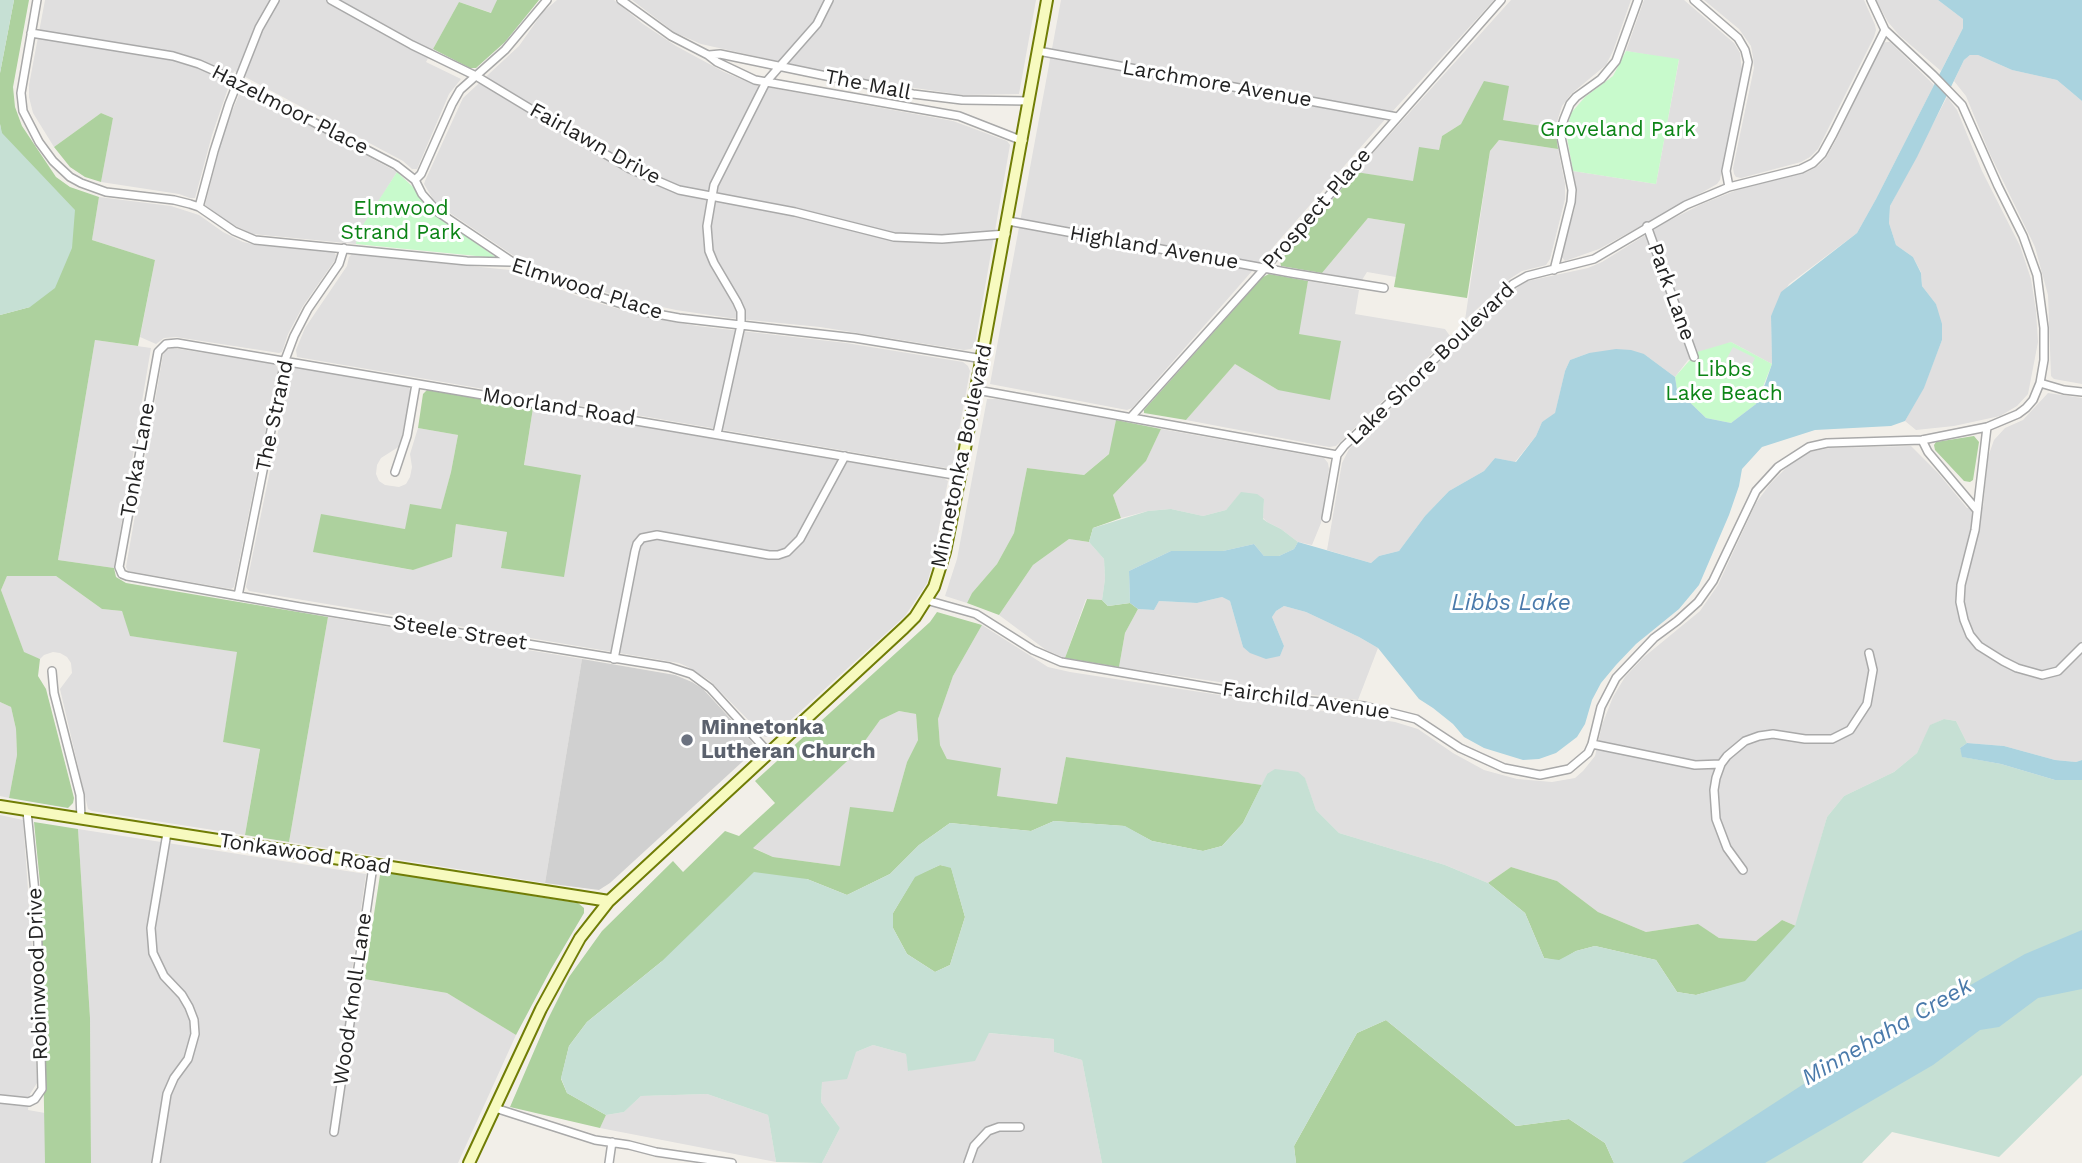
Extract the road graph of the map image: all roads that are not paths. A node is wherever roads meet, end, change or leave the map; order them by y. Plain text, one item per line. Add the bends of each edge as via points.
1 (37, 0) edge
2 (275, 0) edge
3 (331, 0) edge
4 (547, 0) edge
5 (621, 0) edge
6 (829, 0) edge
7 (1047, 0) edge
8 (1501, 0) edge
9 (1638, 0) edge
10 (1694, 0) edge
11 (1871, 0) edge
12 (1885, 30) junction
13 (31, 33) junction
14 (1038, 51) junction
15 (708, 55) junction
16 (779, 68) junction
17 (476, 76) junction
18 (766, 82) junction
19 (238, 83) junction
20 (1029, 101) junction
21 (1397, 117) junction
22 (1023, 141) junction
23 (415, 180) junction
24 (1729, 187) junction
25 (711, 196) junction
26 (199, 207) junction
27 (1008, 221) junction
28 (1647, 226) junction
29 (1006, 234) junction
30 (344, 248) junction
31 (512, 262) junction
32 (1265, 268) junction
33 (1554, 270) junction
34 (1384, 288) dead end
35 (741, 325) junction
36 (160, 348) joint
37 (1694, 357) dead end
38 (982, 359) junction
39 (285, 360) junction
40 (2040, 383) junction
41 (416, 384) junction
42 (977, 390) junction
43 (2082, 392) edge
44 (1131, 417) junction
45 (1987, 427) junction
46 (717, 434) junction
47 (1922, 440) junction
48 (1337, 455) junction
49 (845, 456) junction
50 (395, 472) dead end
51 (960, 476) junction
52 (1976, 509) junction
53 (1326, 518) dead end
54 (120, 571) joint
55 (238, 596) junction
56 (926, 600) junction
57 (2082, 647) edge
58 (1869, 653) dead end
59 (614, 659) junction
60 (52, 671) dead end
61 (1592, 744) junction
62 (769, 753) junction
63 (1721, 764) junction
64 (0, 806) edge
65 (27, 811) junction
66 (81, 819) junction
67 (167, 833) junction
68 (373, 866) junction
69 (1743, 870) dead end
70 (609, 901) junction
71 (0, 1099) edge
72 (495, 1108) junction
73 (1020, 1127) dead end
74 (334, 1132) dead end
75 (612, 1142) junction
76 (156, 1163) edge
77 (469, 1163) edge
78 (608, 1163) edge
79 (732, 1163) edge
80 (968, 1163) edge

1 - 13 street, Elmwood Place
2 - 19 street
3 - 17 street, Fairlawn Drive
4 - 17 street
5 - 15 street, The Mall via 671,36
6 - 16 street via 817,24
7 - 14 main road, Minnetonka Boulevard
8 - 21 street, Prospect Place
9 - 33 street via 1616,61 1576,97 1564,119 1560,132 1572,190
10 - 24 street via 1738,38 1748,62 1726,171
11 - 12 street
12 - 24 street, Lake Shore Boulevard via 1822,154 1801,169
12 - 40 street via 1962,105 2023,236 2043,306
13 - 19 street, Hazelmoor Place via 173,56
13 - 26 street, Elmwood Place via 21,93 23,111 39,142 62,170 106,192
14 - 20 main road, Minnetonka Boulevard
14 - 21 street, Larchmore Avenue
15 - 16 street, The Mall
15 - 18 street, The Mall
16 - 18 street
16 - 20 street, The Mall via 913,94
17 - 23 street via 460,90
17 - 25 street, Fairlawn Drive via 630,169 680,190
18 - 22 street, The Mall via 959,116
18 - 25 street
19 - 23 street, Hazelmoor Place via 386,159
19 - 26 street
20 - 22 main road, Minnetonka Boulevard
21 - 32 street, Prospect Place
22 - 27 main road, Minnetonka Boulevard
23 - 31 street, Hazelmoor Place via 438,212
24 - 28 street, Lake Shore Boulevard
25 - 29 street, Fairlawn Drive via 894,237
25 - 35 street via 709,251 741,311
26 - 30 street, Elmwood Place via 247,238
27 - 29 main road, Minnetonka Boulevard
27 - 32 street, Highland Avenue
28 - 33 street, Lake Shore Boulevard via 1594,259
28 - 37 street, Park Lane
29 - 38 main road, Minnetonka Boulevard
30 - 31 street, Elmwood Place
30 - 39 street, The Strand
31 - 35 street, Elmwood Place via 646,312
32 - 34 street, Highland Avenue
32 - 44 street, Prospect Place
33 - 48 street, Lake Shore Boulevard via 1513,284
35 - 38 street, Elmwood Place
35 - 46 street
36 - 39 street, Moorland Road via 177,342
36 - 54 street, Tonka Lane
38 - 42 main road, Minnetonka Boulevard
39 - 41 street, Moorland Road
39 - 55 street, The Strand
40 - 43 street
40 - 45 street, Fairchild Avenue via 2026,408
41 - 46 street, Moorland Road
41 - 50 street
42 - 44 street, Lake Shore Boulevard
42 - 51 main road, Minnetonka Boulevard
44 - 48 street, Lake Shore Boulevard
45 - 47 street, Fairchild Avenue
45 - 52 street
46 - 49 street, Moorland Road
47 - 52 street
47 - 61 street, Fairchild Avenue via 1827,443 1809,447 1778,467 1756,491 1713,581 1698,602 1654,638 1616,678 1601,707
48 - 53 street, Lake Shore Boulevard
49 - 51 street, Moorland Road
49 - 59 street via 800,538 787,552 769,555 657,535 642,538 635,551
51 - 56 main road, Minnetonka Boulevard via 942,562
52 - 57 street via 1960,602 1970,635 2003,661 2042,675 2058,671
54 - 55 street, Steele Street
55 - 59 street, Steele Street
56 - 61 street, Fairchild Avenue via 976,614 1060,662 1266,697 1364,706 1416,719 1460,748 1523,773 1541,775 1569,769
56 - 62 main road, Minnetonka Boulevard via 904,628
58 - 63 street via 1873,670 1867,704 1850,730 1832,739 1759,736 1745,741
59 - 62 street, Steele Street via 691,674 710,688
60 - 66 street
61 - 63 street via 1682,763
62 - 70 main road, Minnetonka Boulevard
63 - 69 street via 1714,790 1716,819 1727,848
64 - 65 main road, Tonkawood Road
65 - 66 main road, Tonkawood Road
65 - 71 street, Robinwood Drive via 37,913 41,1089 29,1102
66 - 67 main road, Tonkawood Road
67 - 68 main road, Tonkawood Road
67 - 76 street via 152,928 153,953 164,976 189,1007 195,1034 188,1059 167,1094
68 - 70 main road, Tonkawood Road
68 - 74 street, Wood Knoll Lane
70 - 72 main road, Minnetonka Boulevard via 580,938
72 - 75 street
72 - 77 main road, Minnetonka Boulevard
73 - 80 street via 988,1131 974,1146
75 - 78 street
75 - 79 street

